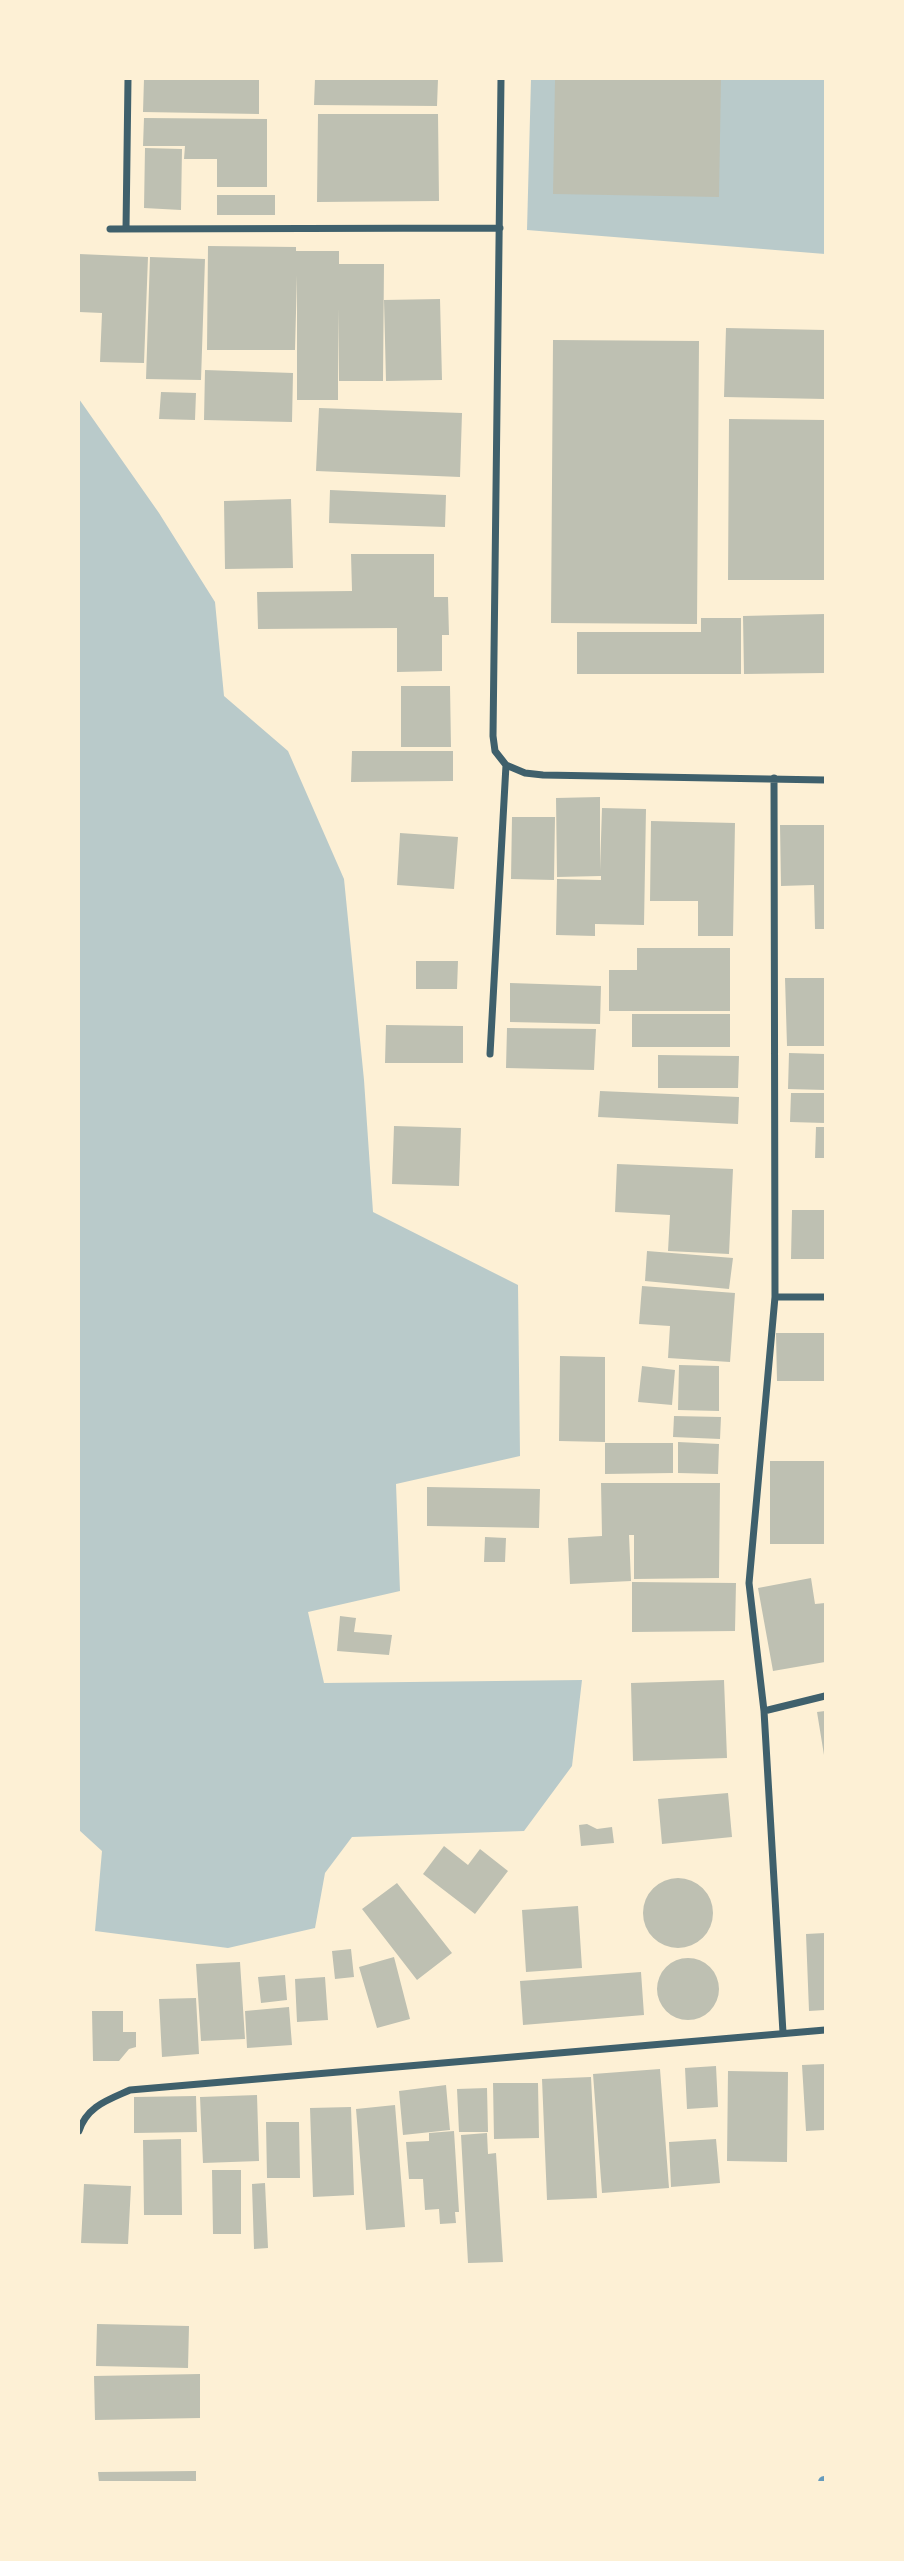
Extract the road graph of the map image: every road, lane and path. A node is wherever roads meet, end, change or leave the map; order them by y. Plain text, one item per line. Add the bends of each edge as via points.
1 (128, 79) edge
2 (501, 79) edge
3 (500, 228) junction
4 (110, 229) dead end
5 (126, 229) junction
6 (506, 765) junction
7 (774, 778) junction
8 (825, 780) edge
9 (490, 1054) dead end
10 (775, 1297) junction
11 (825, 1297) edge
12 (825, 1696) edge
13 (764, 1711) junction
14 (825, 2030) edge
15 (783, 2033) junction
16 (79, 2131) edge

1 - 5 street
2 - 3 street
3 - 5 street
3 - 6 street via 493,736 495,751
4 - 5 street
6 - 7 street via 543,775
6 - 9 street
7 - 8 street
7 - 10 street
10 - 11 street
10 - 13 street via 749,1583
12 - 13 street
13 - 15 street
14 - 15 street
15 - 16 street via 130,2090 99,2104 83,2119

